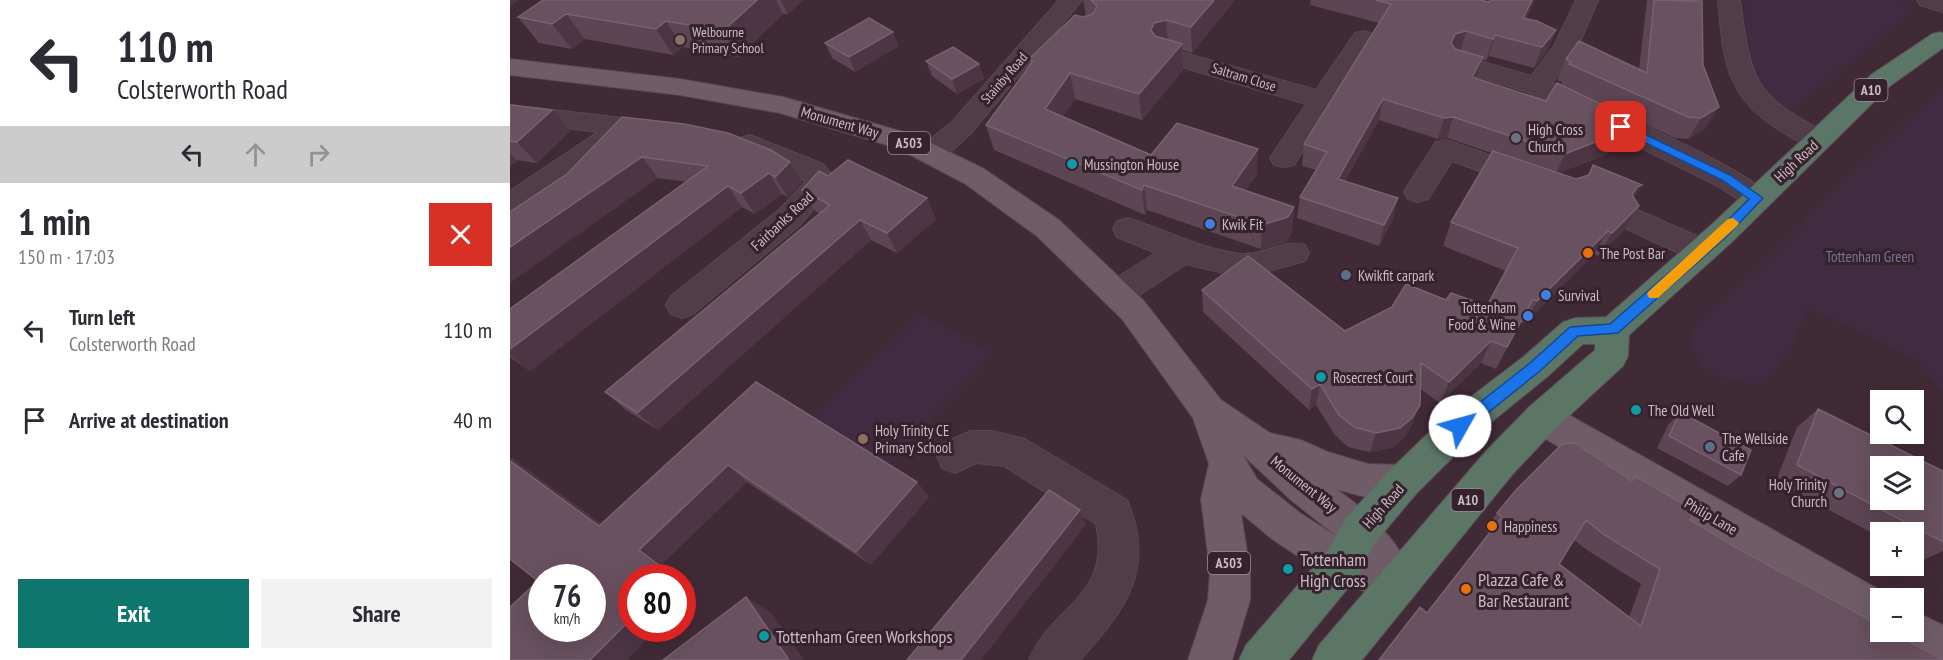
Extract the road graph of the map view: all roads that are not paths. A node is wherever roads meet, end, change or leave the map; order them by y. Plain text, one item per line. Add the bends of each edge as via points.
1 (1071, 0) edge
2 (1587, 0) edge
3 (1719, 0) edge
4 (1729, 0) edge
5 (1928, 0) edge
6 (1943, 5) edge
7 (1051, 24) junction
8 (1077, 30) edge
9 (1942, 32) edge
10 (1362, 38) dead end
11 (1167, 55) edge
12 (1459, 63) edge
13 (510, 68) edge
14 (1537, 86) junction
15 (1320, 100) junction
16 (510, 112) edge
17 (623, 127) junction
18 (682, 133) edge
19 (730, 138) edge
20 (1818, 140) junction
21 (932, 153) junction
22 (1284, 158) dead end
23 (1554, 187) edge
24 (1418, 192) dead end
25 (1757, 198) junction
26 (510, 205) edge
27 (1635, 220) edge
28 (1128, 229) dead end
29 (1182, 251) junction
30 (1702, 251) junction
31 (1294, 253) dead end
32 (1118, 294) junction
33 (682, 305) dead end
34 (1613, 330) junction
35 (1500, 395) junction
36 (1542, 418) junction
37 (954, 456) dead end
38 (1244, 456) junction
39 (1403, 482) junction
40 (1352, 547) junction
41 (1398, 585) junction
42 (1870, 608) edge
43 (1924, 638) edge
44 (1943, 648) edge
45 (1051, 660) edge
46 (1210, 660) edge
47 (1260, 660) edge
48 (1335, 660) edge

1 - 7 street, Stainby Road
2 - 14 street via 1566,47
3 - 4 street
4 - 20 street via 1743,78 1771,112
5 - 6 street
7 - 8 street
7 - 21 street, Stainby Road via 968,120
9 - 20 highway, High Road / A10 via 1881,80
10 - 15 street
11 - 15 street, Saltram Close
12 - 14 street
13 - 21 main road, Monument Way / A503 via 745,97 831,118
14 - 25 street via 1726,178
15 - 22 street
16 - 17 street
17 - 18 street
17 - 26 street
19 - 33 street, Fairbanks Road via 813,171 823,182 790,218
20 - 25 highway, High Road / A10
21 - 32 main road, Monument Way / A503 via 974,176 1048,228
23 - 24 street via 1446,149
25 - 30 highway, High Road / A10
27 - 30 street
28 - 29 street
29 - 31 street via 1244,266
29 - 32 street
30 - 34 highway, High Road / A10
32 - 38 main road, Monument Way / A503
34 - 35 highway, High Road via 1575,331
34 - 36 highway, A10 via 1611,356
35 - 36 highway
35 - 39 highway, High Road via 1460,426
36 - 41 highway, A10 via 1499,463
36 - 42 main road, Philip Lane
37 - 45 street via 970,447 1012,451 1113,513 1120,562 1114,584
38 - 39 main road via 1301,457 1368,481
38 - 40 main road, Monument Way via 1244,491 1286,526
38 - 46 main road, A503 via 1220,499 1230,571 1229,600
39 - 40 highway, High Road
40 - 41 main road, Monument Way
40 - 47 highway, High Road
41 - 48 highway, A10
43 - 44 main road

